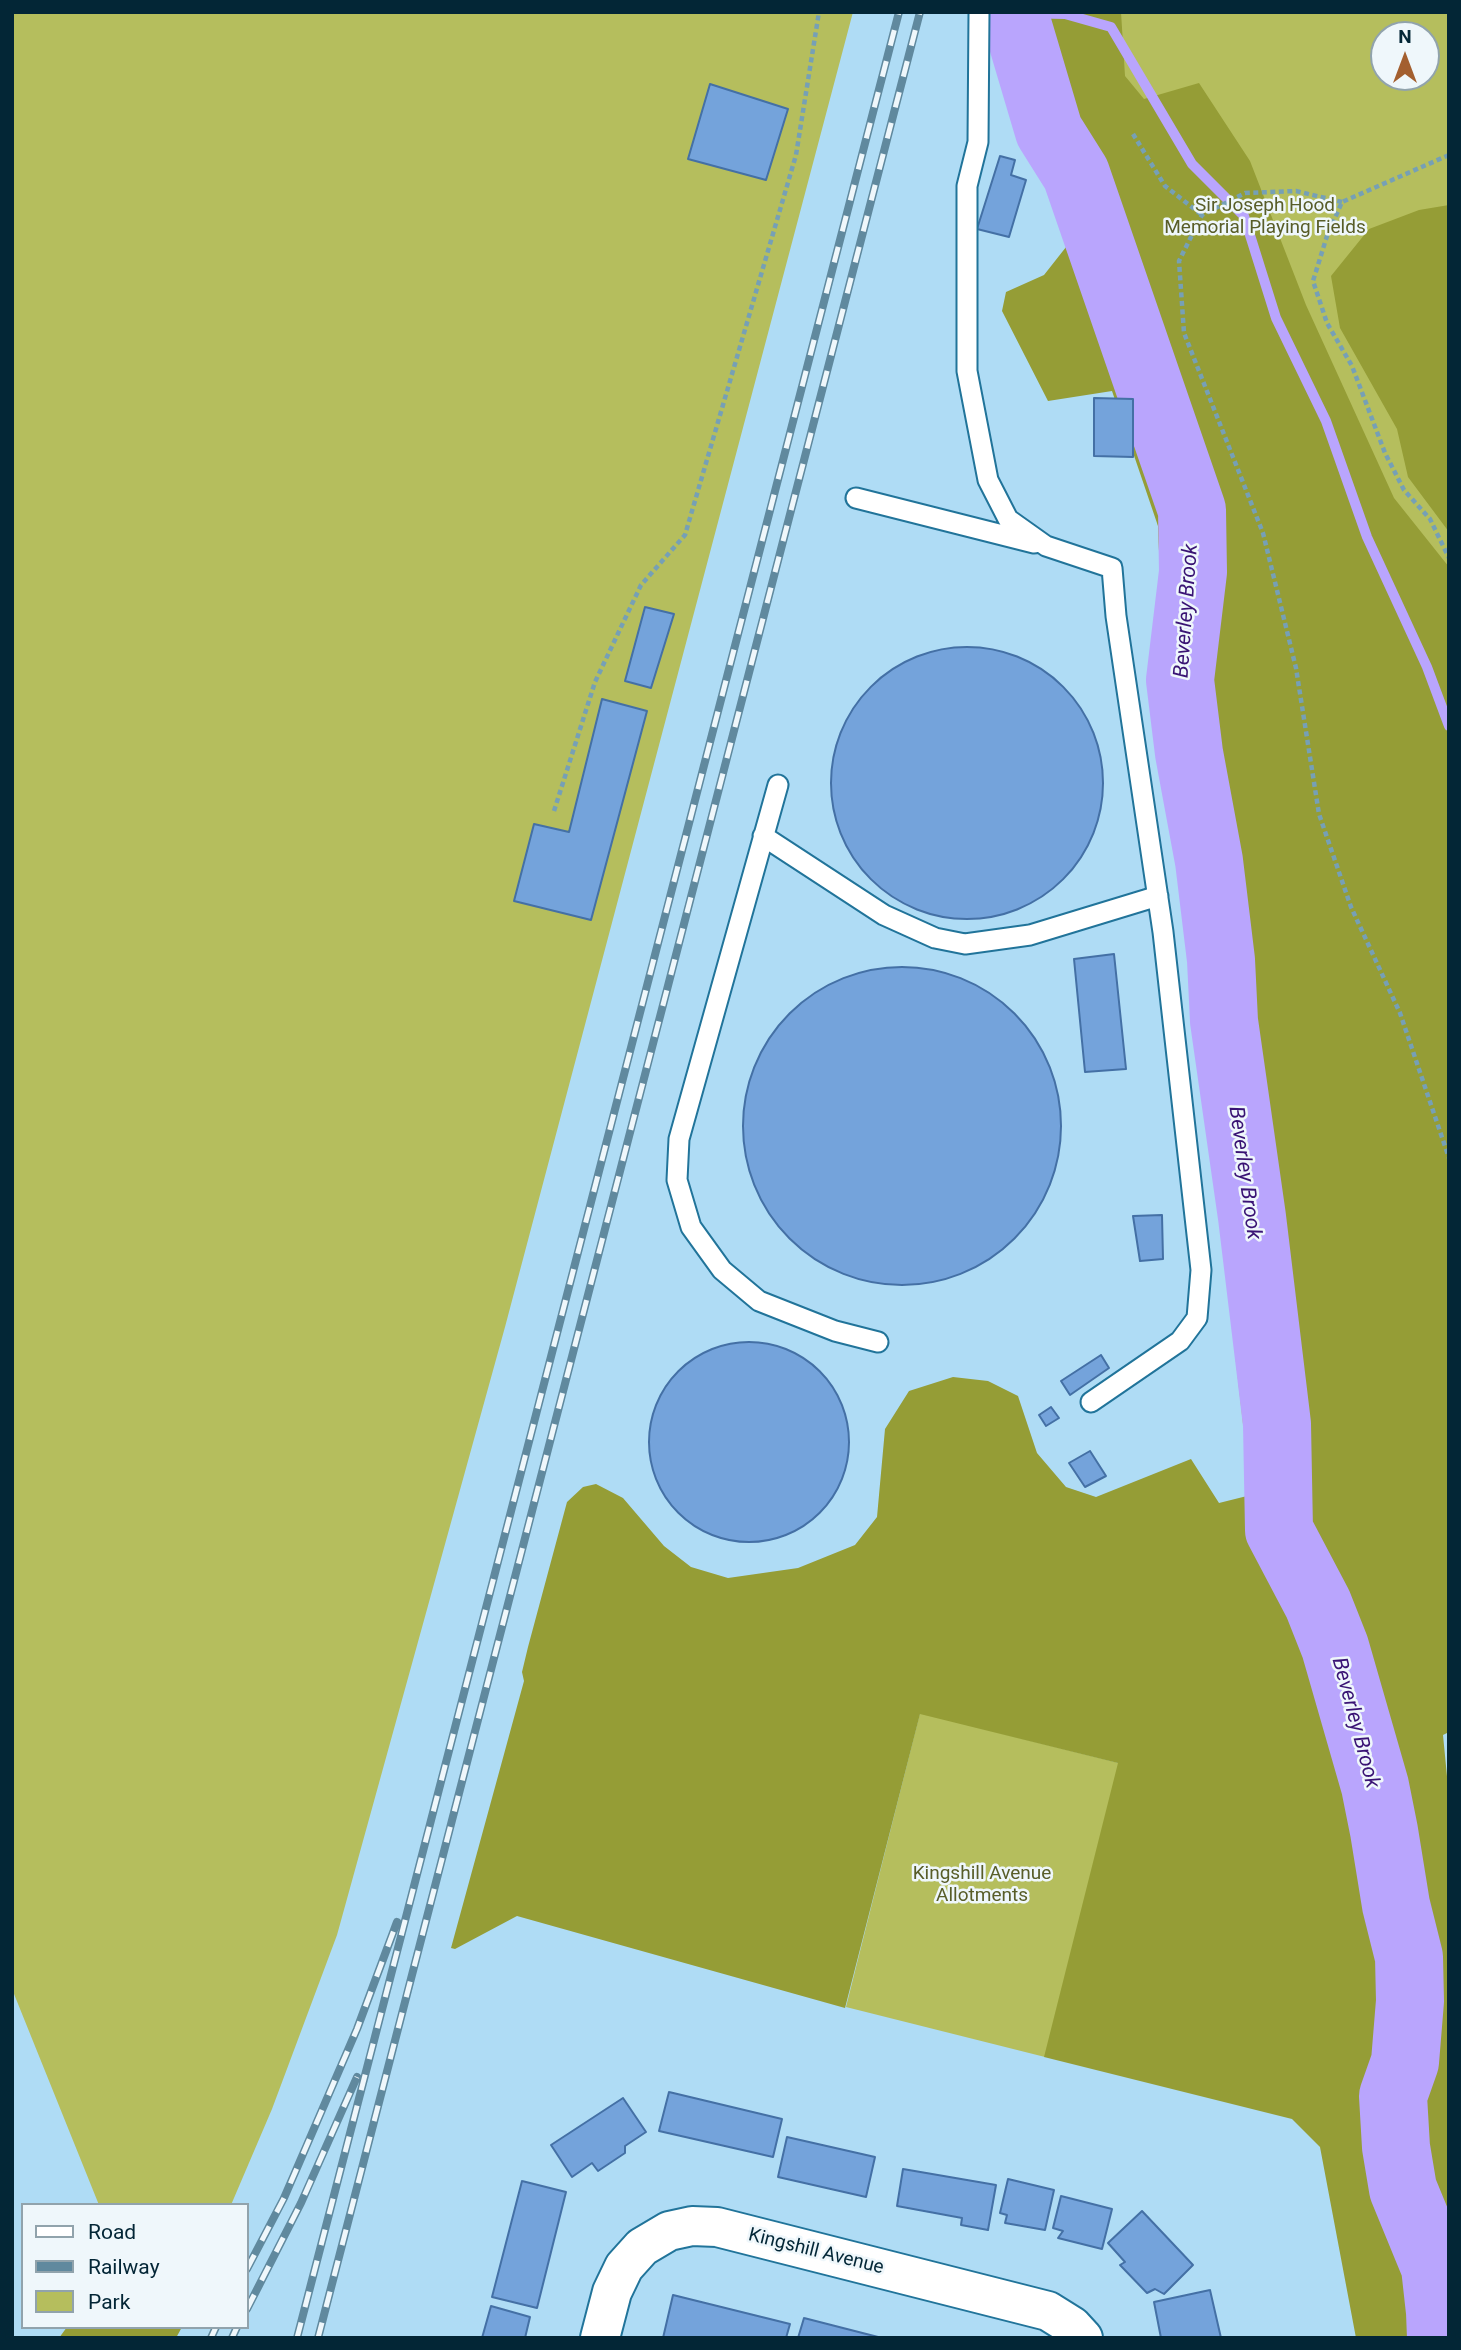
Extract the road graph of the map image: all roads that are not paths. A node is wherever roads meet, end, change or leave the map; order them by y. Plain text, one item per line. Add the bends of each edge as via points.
1 (979, 12) edge
2 (856, 498) dead end
3 (1046, 546) junction
4 (778, 785) dead end
5 (763, 836) junction
6 (1158, 896) junction
7 (878, 1342) dead end
8 (1091, 1402) dead end
9 (600, 2338) edge
10 (1083, 2338) edge

1 - 3 lane via 978,142 967,186 967,370 988,480 1008,519
2 - 3 lane
3 - 6 lane via 1112,568
4 - 5 lane
5 - 6 lane via 884,915 935,938 965,944 1030,935
5 - 7 lane via 679,1139 677,1180 691,1227 722,1270 759,1301 835,1331
6 - 8 lane via 1200,1270 1197,1318 1180,1341
9 - 10 street, Kingshill Avenue via 624,2267 642,2247 669,2231 692,2226 717,2227 1048,2311

